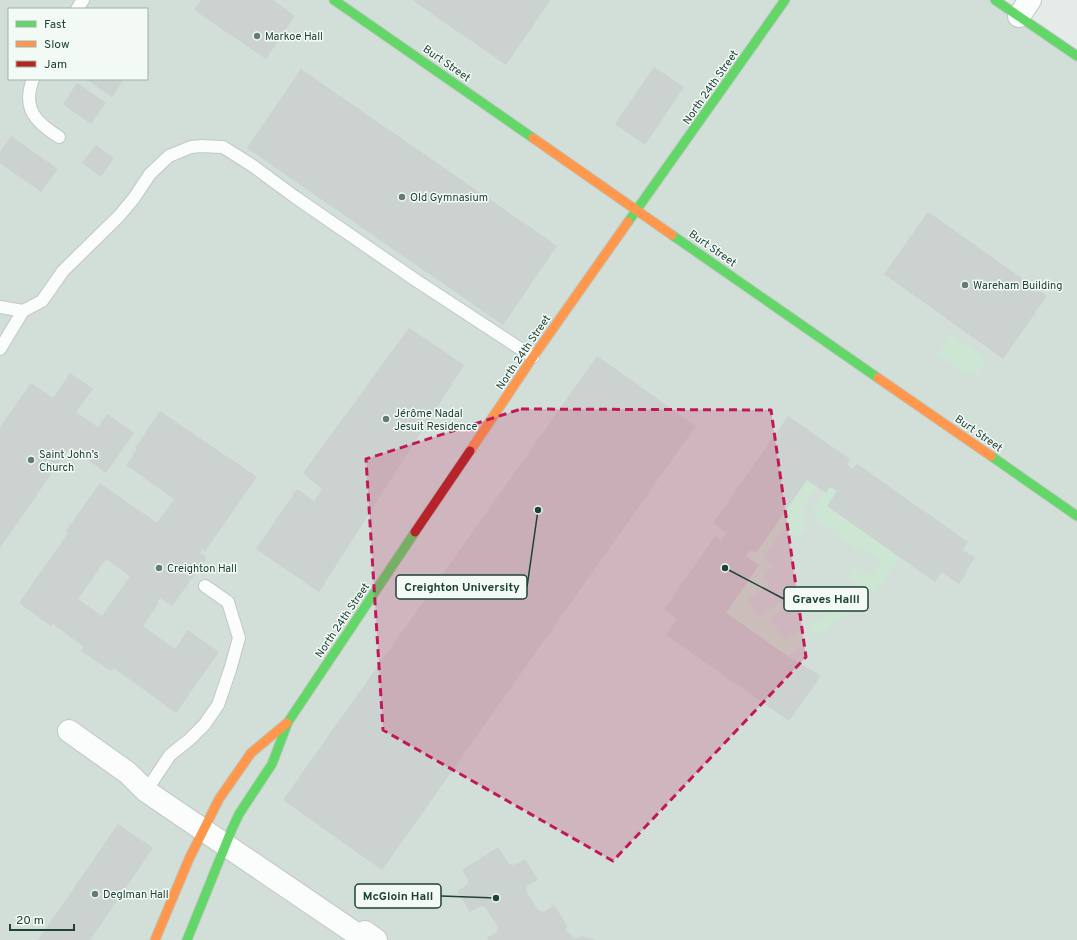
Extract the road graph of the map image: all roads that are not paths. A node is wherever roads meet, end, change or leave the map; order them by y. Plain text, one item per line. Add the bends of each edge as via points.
1 (84, 0) edge
2 (334, 0) edge
3 (785, 0) edge
4 (995, 0) edge
5 (78, 8) edge
6 (1024, 8) edge
7 (1077, 56) edge
8 (33, 80) edge
9 (59, 137) dead end
10 (637, 210) junction
11 (0, 307) edge
12 (24, 311) junction
13 (0, 348) edge
14 (533, 357) junction
15 (1077, 516) edge
16 (205, 586) dead end
17 (288, 722) junction
18 (69, 731) dead end
19 (146, 791) junction
20 (203, 831) junction
21 (225, 846) junction
22 (155, 940) edge
23 (187, 940) edge
24 (376, 940) edge

1 - 5 lane
2 - 10 main road, Burt Street
3 - 10 main road, North 24th Street
4 - 6 main road
6 - 7 main road
8 - 9 lane via 28,96 33,114
10 - 14 main road, North 24th Street
10 - 15 main road, Burt Street
11 - 12 lane
12 - 13 lane
12 - 14 lane via 42,301 63,271 119,216 150,174 169,156 191,147 223,147 417,281
14 - 17 main road, North 24th Street
16 - 19 lane via 228,602 238,638 230,670 218,705 204,725 170,755
17 - 20 main road, North 24th Street via 251,753 219,799
17 - 21 main road, North 24th Street via 272,764 239,814
18 - 19 street via 128,773
19 - 20 street
20 - 21 street
20 - 22 main road, North 24th Street
21 - 23 main road, North 24th Street
21 - 24 street via 361,937 365,932

